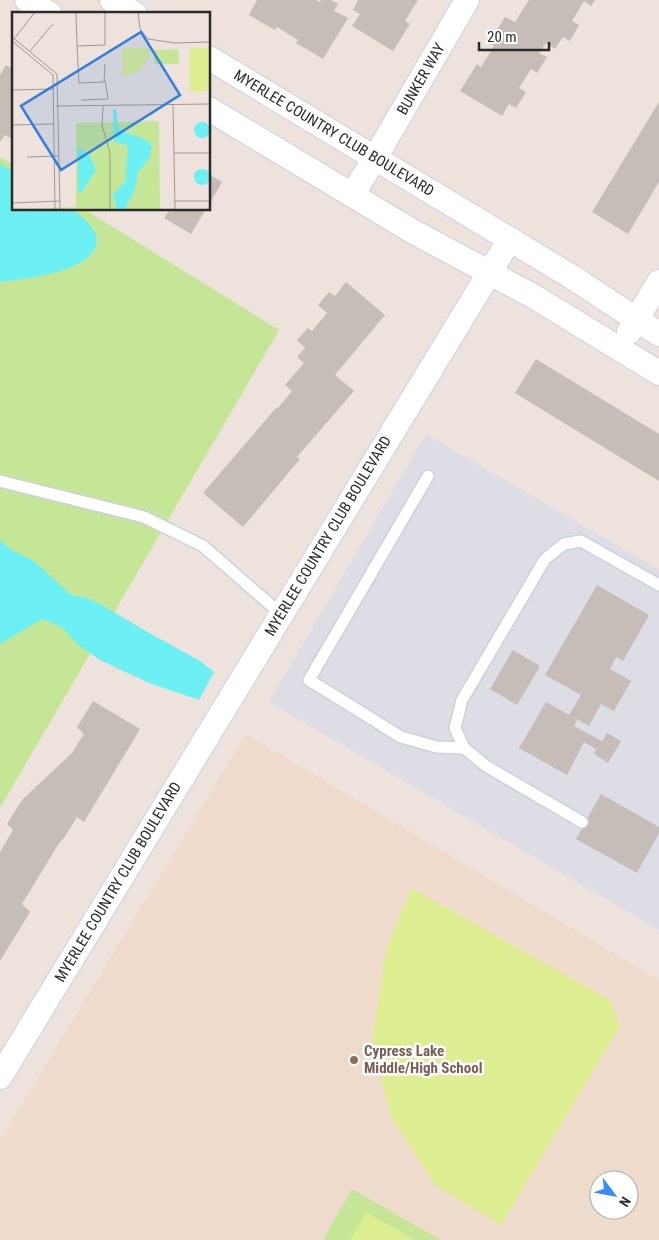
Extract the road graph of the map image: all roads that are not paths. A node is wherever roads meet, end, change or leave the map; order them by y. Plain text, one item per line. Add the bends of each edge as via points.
1 (27, 0) edge
2 (112, 0) edge
3 (142, 0) edge
4 (467, 0) edge
5 (47, 12) edge
6 (131, 12) edge
7 (135, 12) edge
8 (210, 59) edge
9 (210, 110) edge
10 (375, 158) junction
11 (352, 194) junction
12 (510, 239) junction
13 (488, 272) junction
14 (659, 282) edge
15 (636, 320) junction
16 (659, 334) edge
17 (618, 348) junction
18 (659, 373) edge
19 (428, 476) dead end
20 (0, 481) edge
21 (659, 585) edge
22 (280, 614) junction
23 (464, 748) junction
24 (582, 822) dead end
25 (0, 1077) edge

1 - 5 street
2 - 6 street
3 - 7 street
4 - 10 street, BUNKER WAY
8 - 10 street, MYERLEE COUNTRY CLUB BOULEVARD
9 - 11 street
10 - 11 street, BUNKER WAY
10 - 12 street, MYERLEE COUNTRY CLUB BOULEVARD
11 - 13 street
12 - 13 street, MYERLEE COUNTRY CLUB BOULEVARD
12 - 15 street, MYERLEE COUNTRY CLUB BOULEVARD
13 - 17 street
13 - 22 street, MYERLEE COUNTRY CLUB BOULEVARD
14 - 15 street
15 - 16 street, MYERLEE COUNTRY CLUB BOULEVARD
15 - 17 street
17 - 18 street
19 - 23 lane via 309,680 401,737 437,747
20 - 22 lane via 144,516 203,546
21 - 23 lane via 581,541 564,544 545,559 462,700 455,728
22 - 25 street, MYERLEE COUNTRY CLUB BOULEVARD
23 - 24 lane via 486,766

